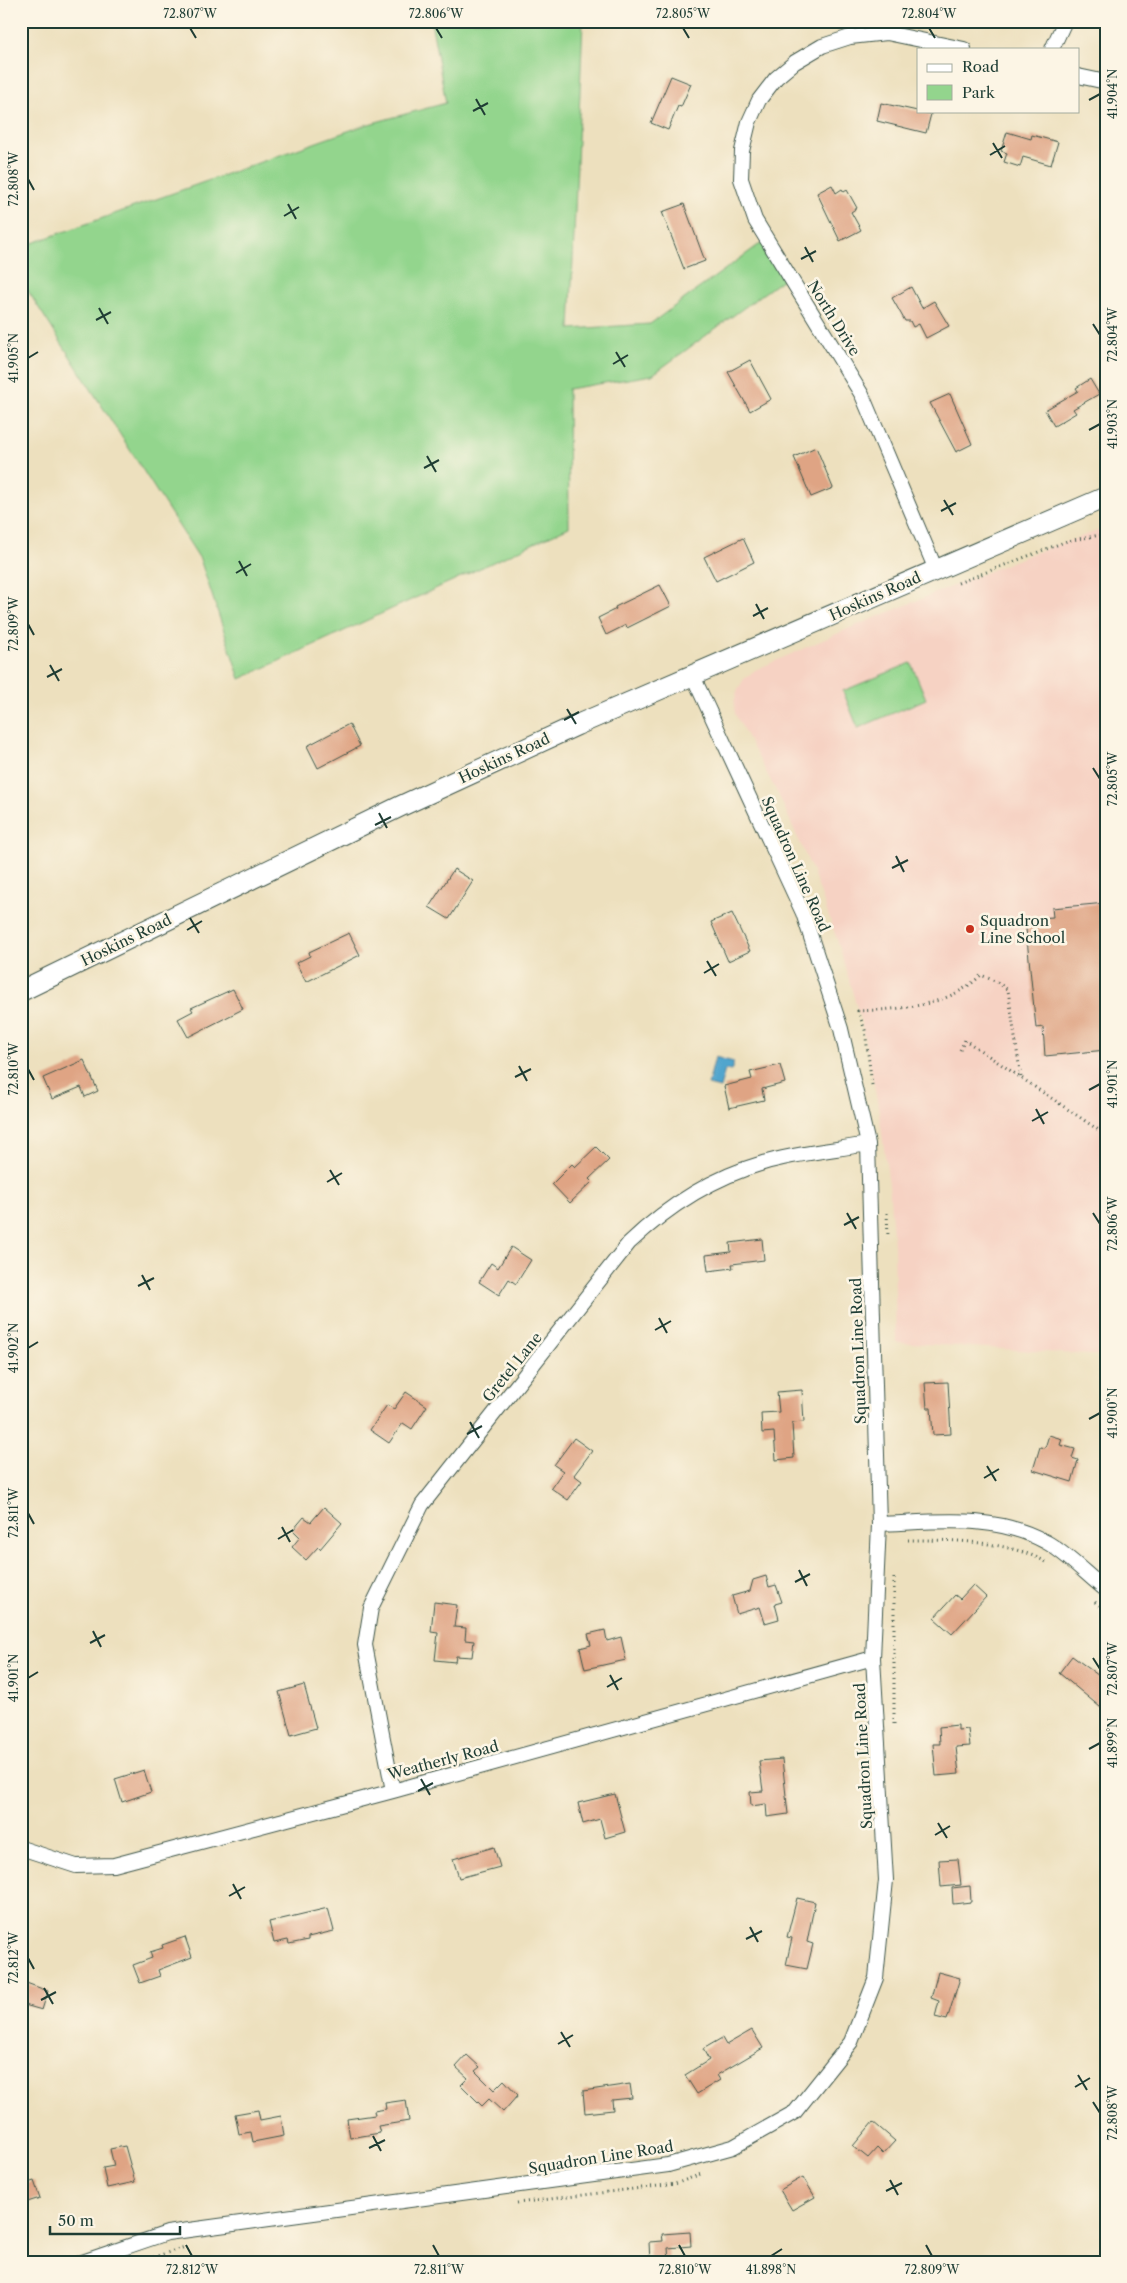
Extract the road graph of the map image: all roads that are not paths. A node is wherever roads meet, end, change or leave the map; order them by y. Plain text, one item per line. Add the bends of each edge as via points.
1 (1065, 21) edge
2 (959, 48) edge
3 (1052, 48) edge
4 (1080, 76) edge
5 (1106, 82) edge
6 (1106, 497) edge
7 (936, 570) junction
8 (692, 674) junction
9 (21, 991) edge
10 (868, 1144) junction
11 (879, 1524) junction
12 (1106, 1590) edge
13 (873, 1658) junction
14 (393, 1791) junction
15 (21, 1848) edge
16 (82, 2262) edge

1 - 3 street
2 - 7 street, North Drive via 887,33 850,37 822,46 794,62 759,100 749,122 742,151 741,179 755,220 862,395
4 - 5 street
6 - 7 street, Hoskins Road
7 - 8 street, Hoskins Road
8 - 9 street, Hoskins Road via 401,806
8 - 10 street, Squadron Line Road via 803,913 841,1030
10 - 11 street, Squadron Line Road
10 - 14 street, Gretel Lane via 763,1163 709,1184 655,1218 629,1242 422,1505 371,1608 365,1645
11 - 12 street via 978,1520 1017,1529 1047,1542
11 - 13 street, Squadron Line Road
13 - 14 street, Weatherly Road
13 - 16 street, Squadron Line Road via 886,1880 876,1978 850,2042 795,2112 733,2147 668,2165 166,2233
14 - 15 street, Weatherly Road via 114,1865 76,1866

